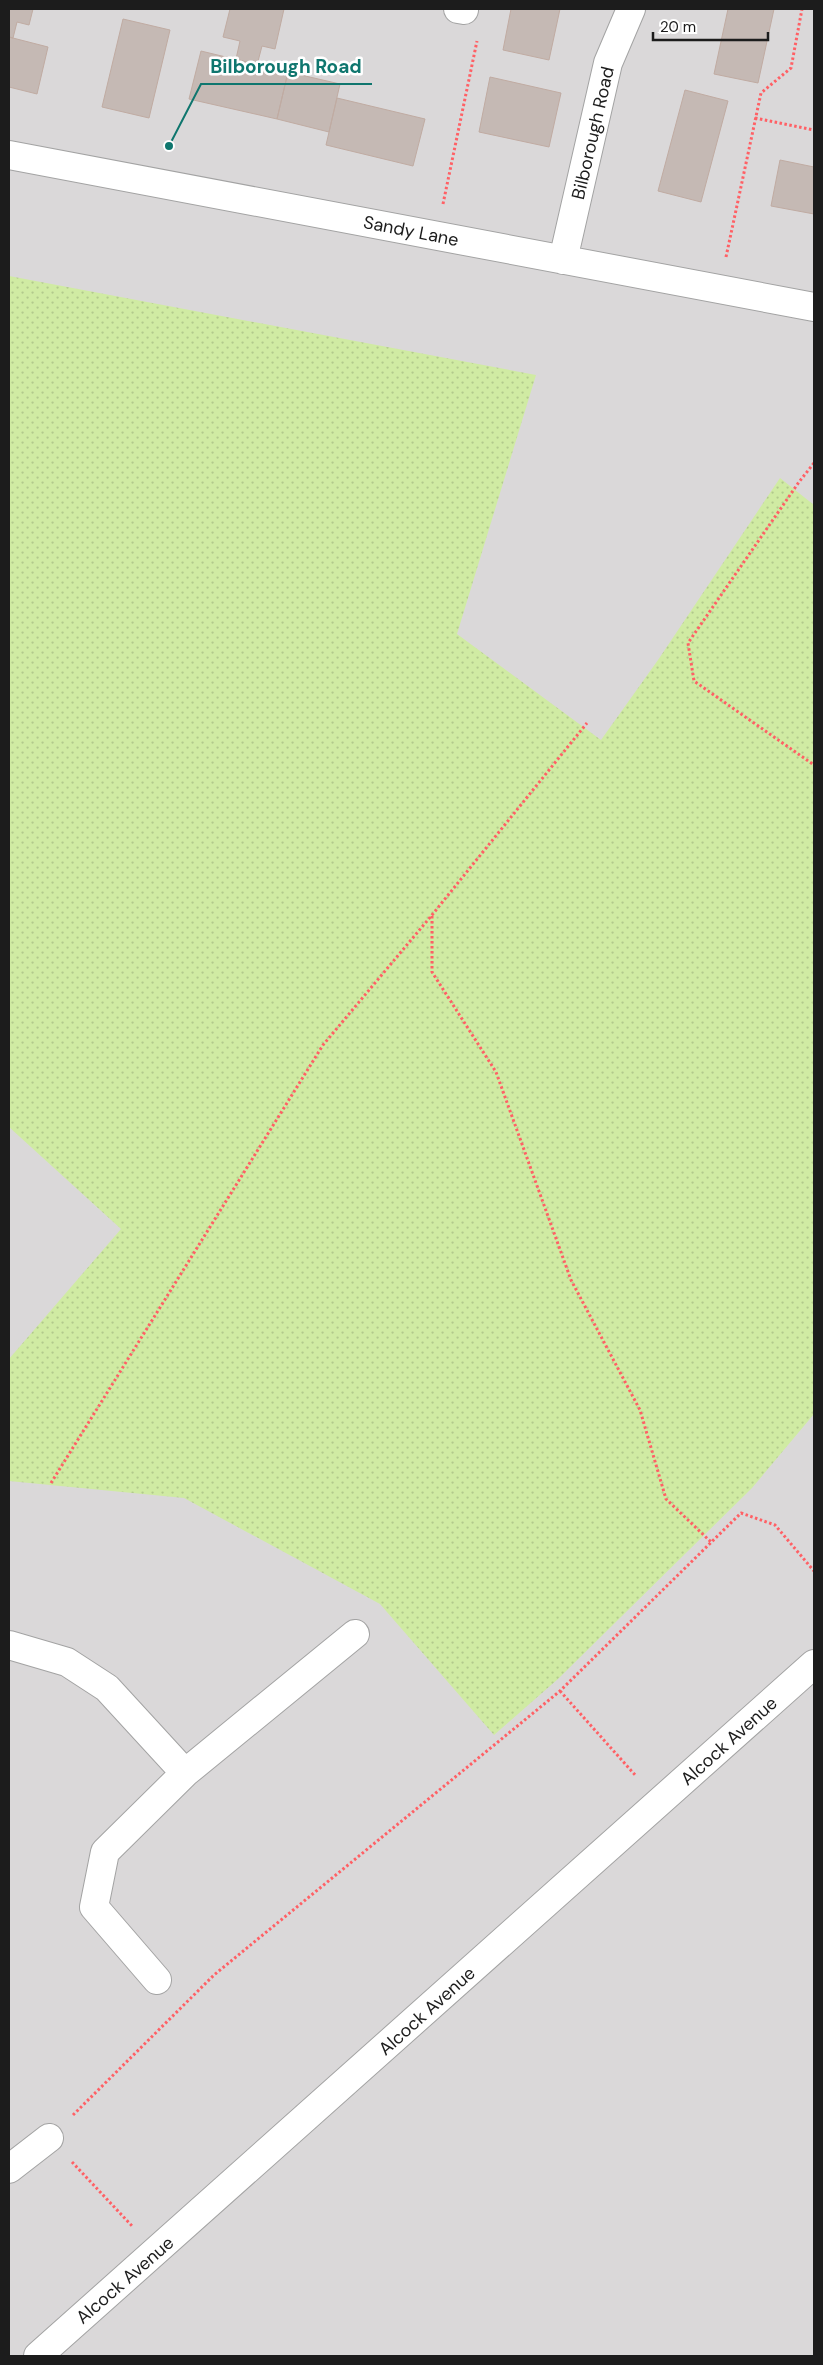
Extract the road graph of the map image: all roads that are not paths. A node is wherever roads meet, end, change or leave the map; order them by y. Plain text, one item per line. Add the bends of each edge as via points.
1 (631, 9) edge
2 (9, 155) edge
3 (563, 260) junction
4 (814, 307) edge
5 (355, 1634) dead end
6 (9, 1645) edge
7 (814, 1664) edge
8 (185, 1773) junction
9 (157, 1980) dead end
10 (50, 2138) road end
11 (9, 2169) edge
12 (38, 2356) edge

1 - 3 street, Bilborough Road via 608,63
2 - 3 street, Sandy Lane
3 - 4 street, Sandy Lane
5 - 8 street
6 - 8 street via 67,1662 106,1688
7 - 12 street, Alcock Avenue
8 - 9 street via 105,1852 94,1907
10 - 11 street

